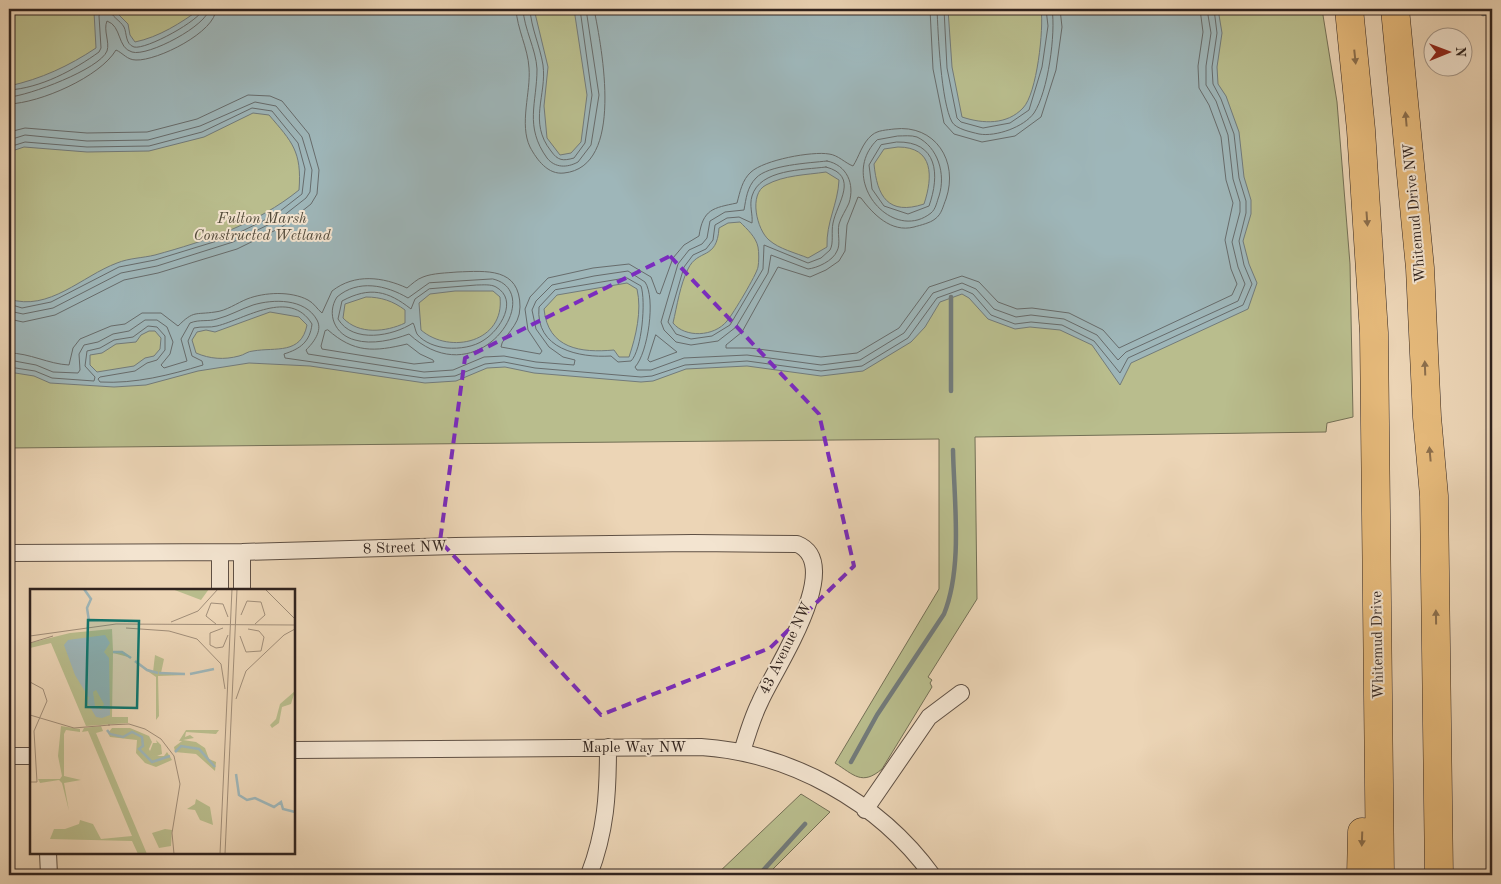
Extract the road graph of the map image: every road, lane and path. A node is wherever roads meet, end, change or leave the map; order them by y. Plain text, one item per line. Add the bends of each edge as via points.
1 (1349, 9) edge
2 (1395, 9) edge
3 (1374, 476) junction
4 (801, 546) joint
5 (242, 552) junction
6 (9, 553) edge
7 (220, 553) junction
8 (220, 589) edge
9 (242, 589) edge
10 (1437, 648) junction
11 (961, 693) dead end
12 (608, 747) junction
13 (295, 750) edge
14 (742, 752) junction
15 (9, 756) edge
16 (30, 756) edge
17 (865, 810) junction
18 (48, 854) edge
19 (48, 875) edge
20 (590, 875) edge
21 (932, 875) edge
22 (1361, 875) edge
23 (1380, 875) edge
24 (1439, 875) edge
25 (1454, 875) edge

1 -> 3 highway, Whitemud Drive via 1370,266
10 -> 2 highway, Whitemud Drive NW via 1434,496 1420,268
3 -> 22 highway
3 - 23 highway, Whitemud Drive
4 - 5 street, 8 Street NW via 693,543
4 - 14 street, 43 Avenue NW via 808,550 812,562 811,593 800,624 760,700
5 - 7 street, 8 Street NW
5 - 9 street
6 - 7 street, 8 Street NW
7 - 8 street
10 - 24 highway
10 - 25 highway via 1451,793
11 - 17 street via 929,716
12 - 13 street, Maple Way NW
12 - 14 street, Maple Way NW via 701,747
12 - 20 street via 606,817
14 - 17 street, Maple Way NW via 800,770 842,792
15 - 16 street
17 - 21 street, Maple Way NW via 900,838
18 - 19 street

